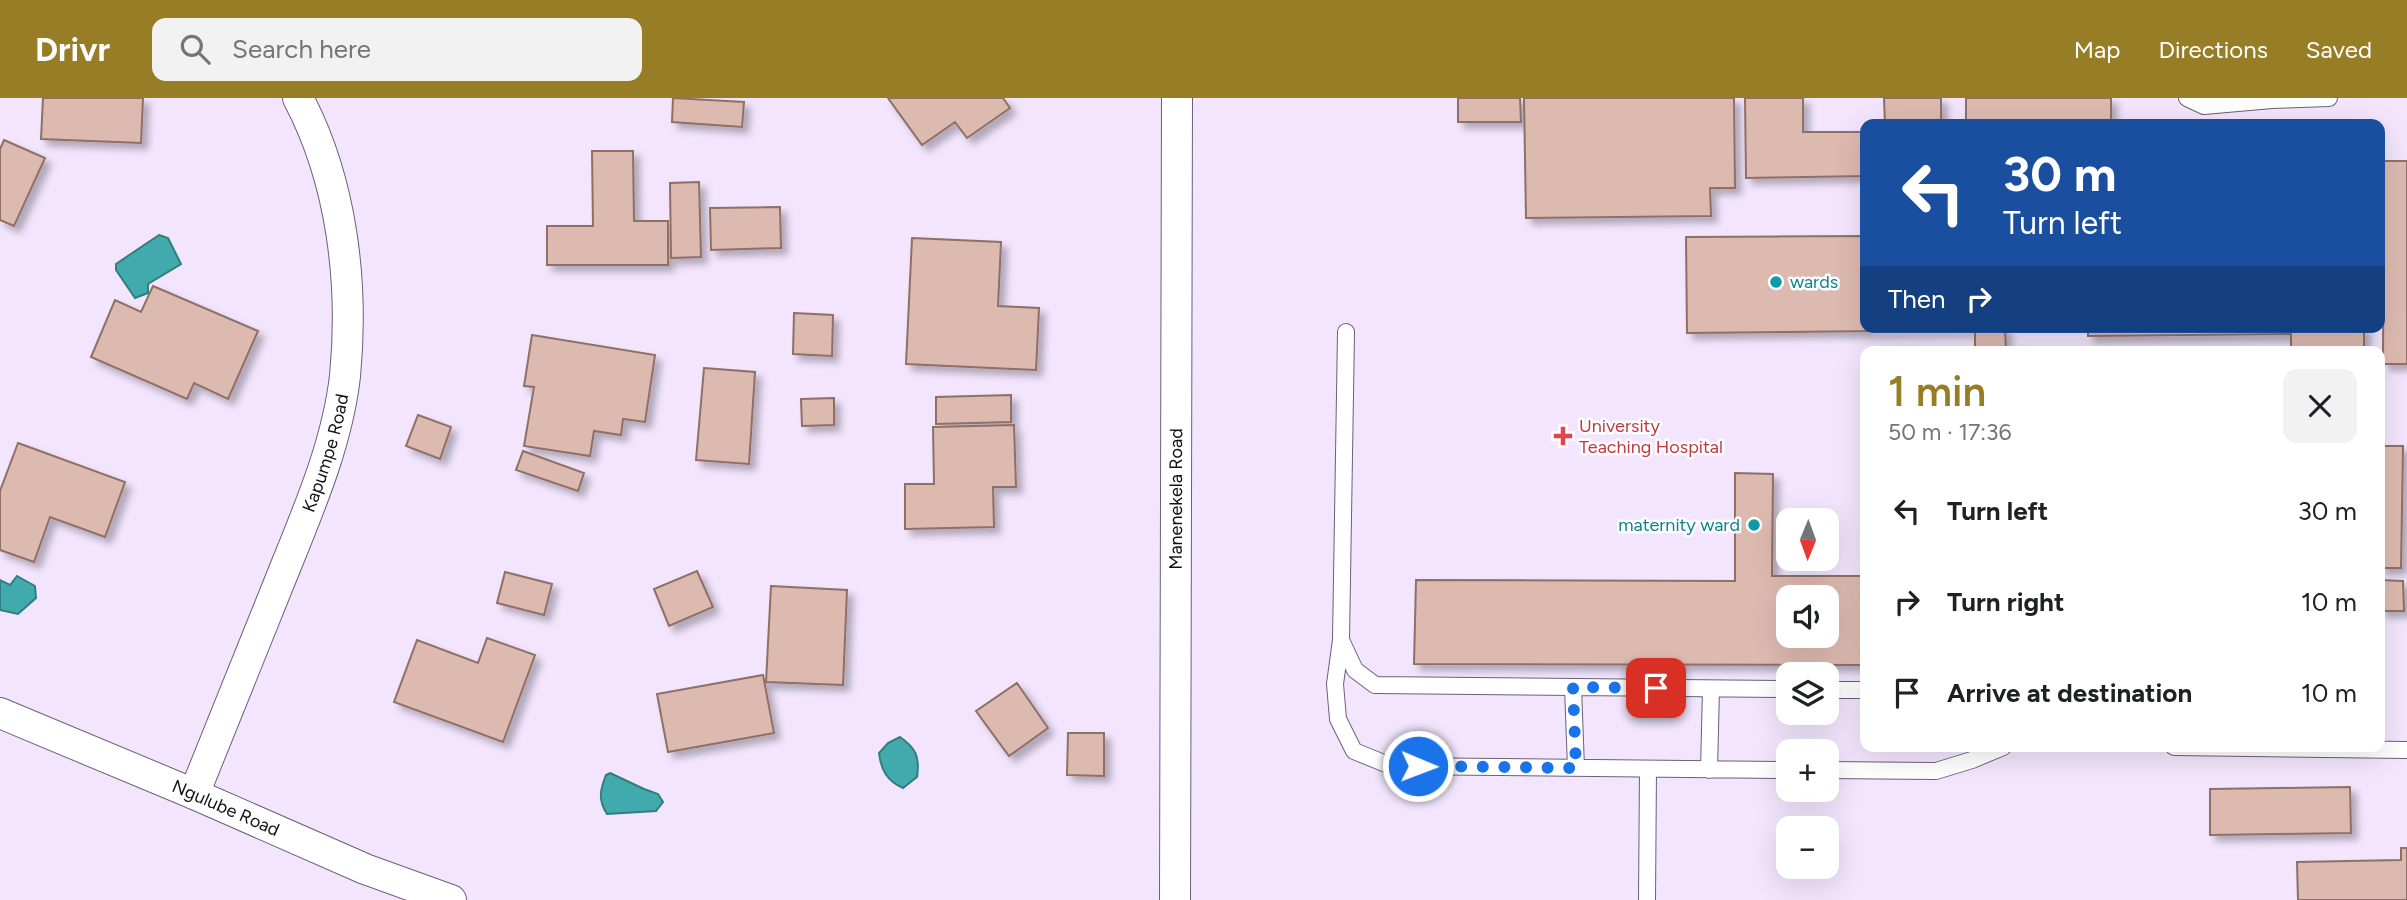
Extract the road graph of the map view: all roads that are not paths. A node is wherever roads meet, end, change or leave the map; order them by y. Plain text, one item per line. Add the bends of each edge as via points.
1 (298, 98) edge
2 (1177, 98) edge
3 (2187, 98) edge
4 (2329, 98) edge
5 (2272, 99) edge
6 (1346, 332) dead end
7 (1341, 640) junction
8 (1573, 687) junction
9 (1712, 689) junction
10 (1776, 689) edge
11 (1839, 690) edge
12 (1860, 690) edge
13 (0, 713) edge
14 (2385, 750) edge
15 (2407, 750) edge
16 (1991, 752) edge
17 (1576, 768) junction
18 (1648, 769) junction
19 (1709, 770) junction
20 (1776, 770) edge
21 (1839, 771) edge
22 (194, 794) junction
23 (451, 900) edge
24 (1175, 900) edge
25 (1647, 900) edge

1 - 22 street, Kapumpe Road via 315,130 338,213 348,298 345,377 331,442 306,516
2 - 24 street, Manenekela Road
3 - 5 lane via 2204,106
4 - 5 lane
6 - 7 lane
7 - 8 lane via 1355,670 1375,685
7 - 17 lane via 1335,684 1338,719 1354,751 1391,766
8 - 9 lane
8 - 17 lane
9 - 10 lane
9 - 19 lane
11 - 12 lane
13 - 22 street, Ngulube Road
14 - 15 lane
16 - 21 lane via 1936,771
17 - 18 lane
18 - 19 lane
18 - 25 lane
19 - 20 lane
22 - 23 street, Ngulube Road via 365,869

